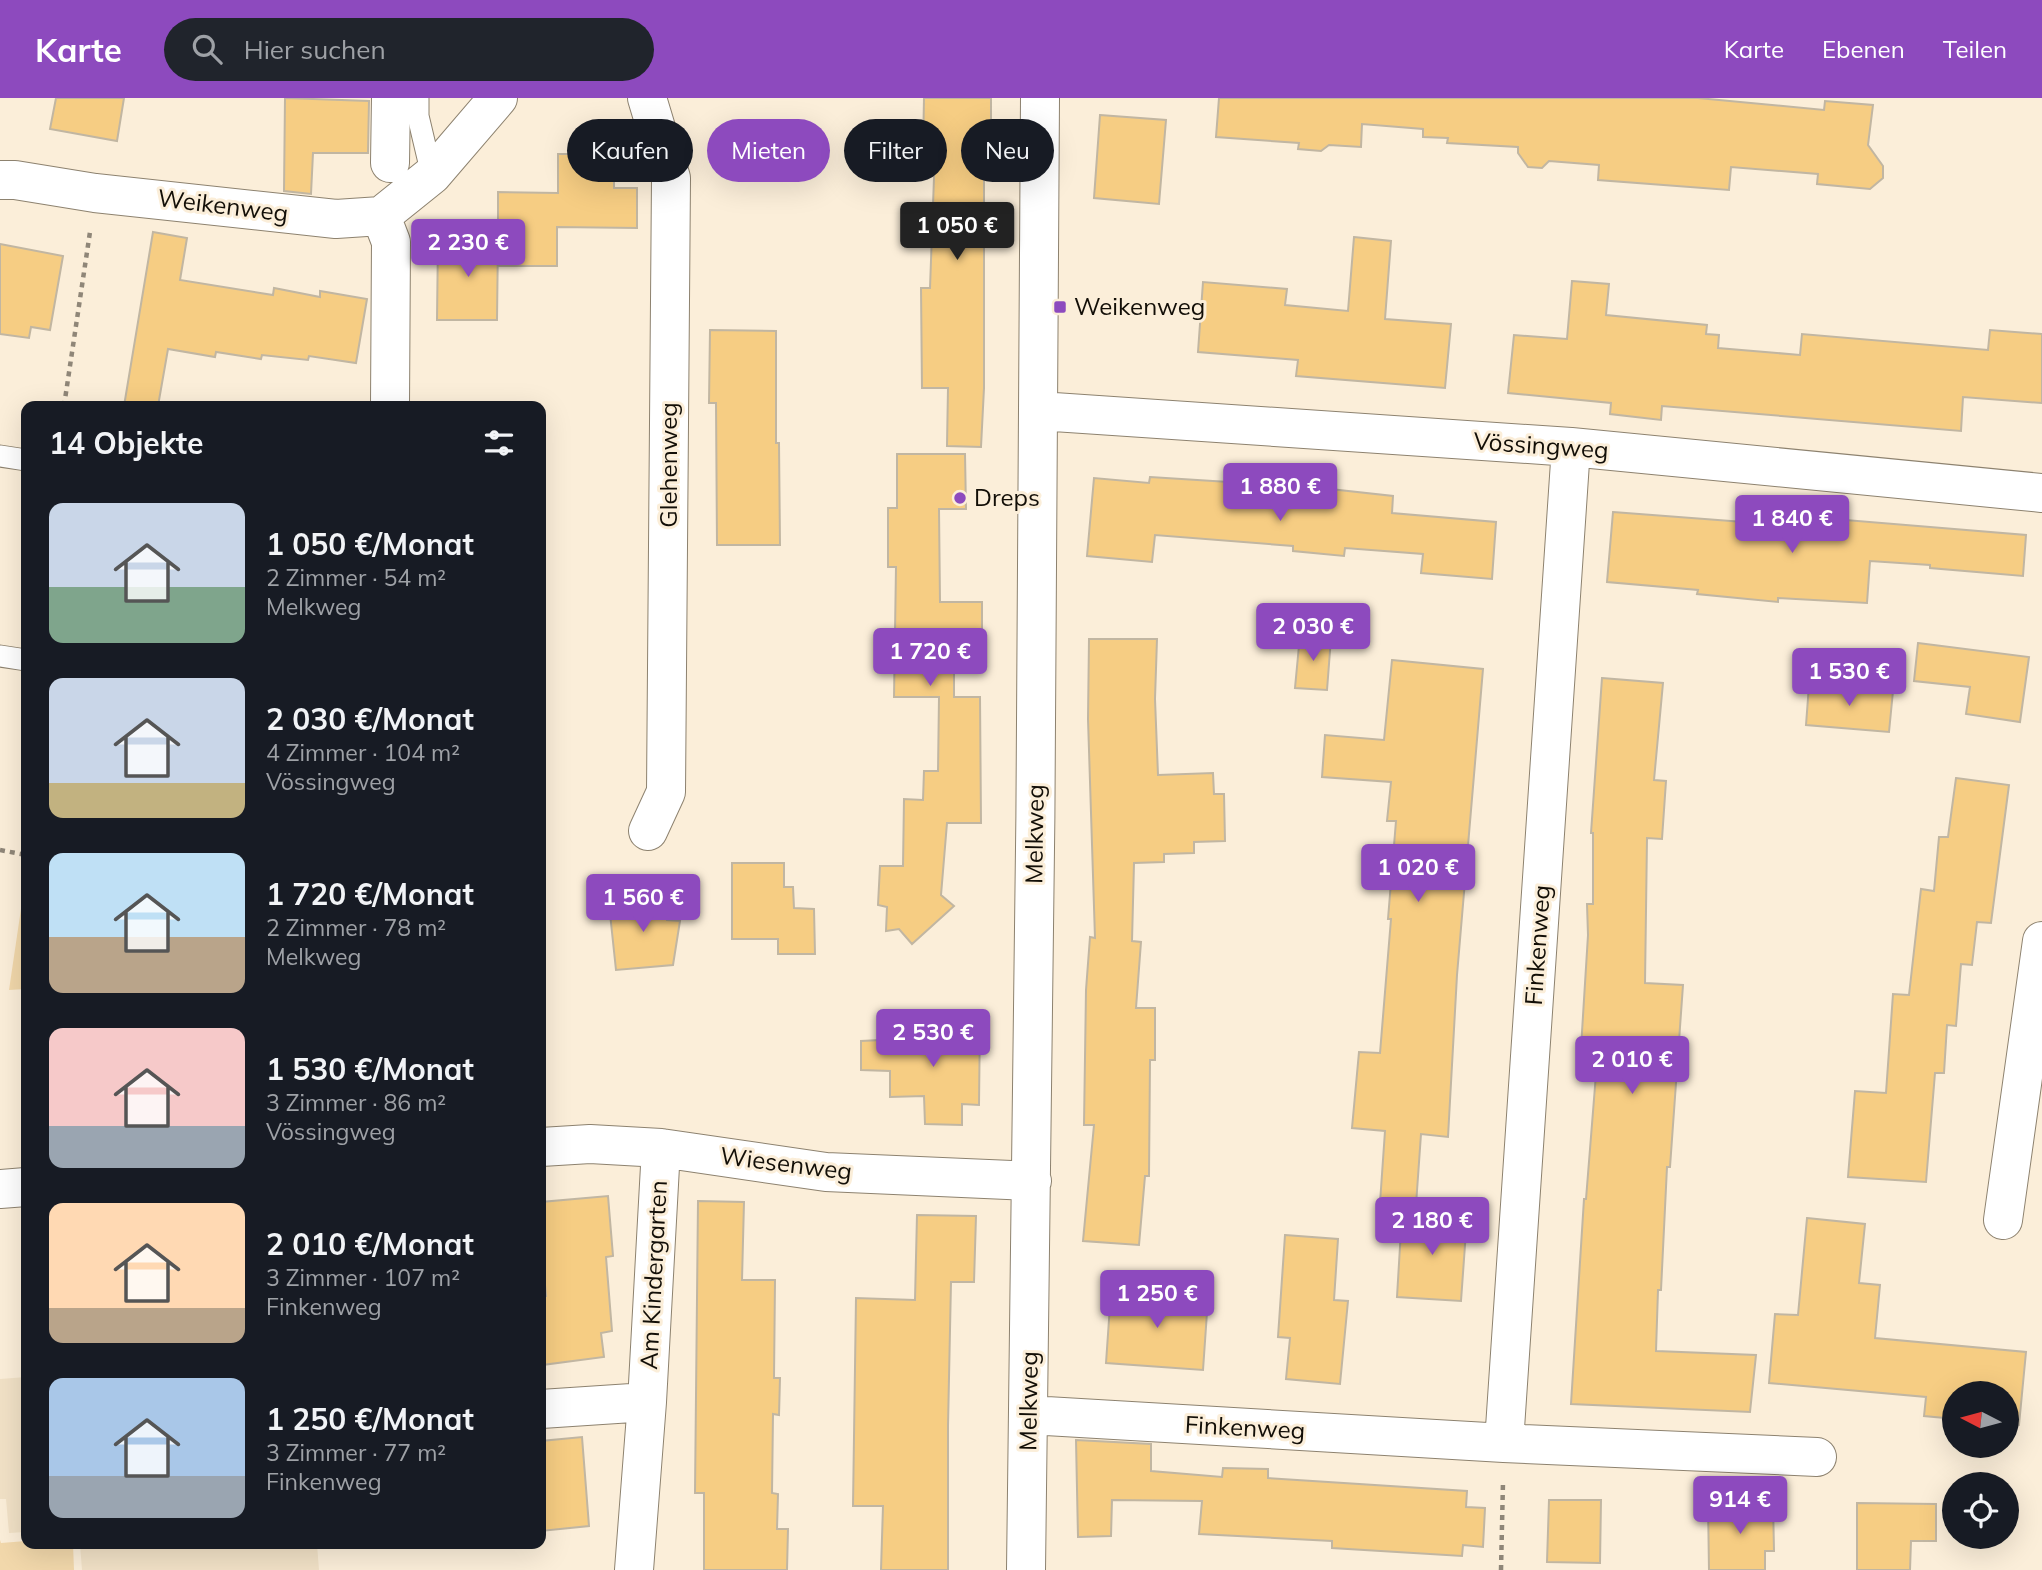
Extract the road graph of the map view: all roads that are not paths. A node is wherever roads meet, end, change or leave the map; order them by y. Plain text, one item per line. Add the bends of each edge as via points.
1 (391, 98) edge
2 (418, 98) edge
3 (498, 98) edge
4 (647, 98) edge
5 (1040, 98) edge
6 (390, 163) dead end
7 (432, 175) junction
8 (0, 180) edge
9 (381, 216) junction
10 (390, 401) edge
11 (1040, 411) junction
12 (1571, 447) junction
13 (0, 456) edge
14 (21, 459) edge
15 (2042, 493) edge
16 (0, 656) edge
17 (21, 659) edge
18 (648, 831) dead end
19 (2042, 940) edge
20 (2042, 947) edge
21 (546, 1147) edge
22 (661, 1148) junction
23 (1032, 1181) junction
24 (21, 1187) edge
25 (0, 1189) edge
26 (2003, 1220) dead end
27 (647, 1402) junction
28 (546, 1409) edge
29 (1029, 1415) junction
30 (1504, 1443) junction
31 (1817, 1457) dead end
32 (634, 1570) edge
33 (1026, 1570) edge

1 - 6 street
2 - 7 lane
3 - 7 street
4 - 18 street, Glehenweg via 671,178 666,792
5 - 11 street, Melkweg
7 - 9 street
8 - 9 street, Weikenweg via 336,219
9 - 10 street via 391,242
11 - 12 street, Vössingweg
11 - 23 street, Melkweg
12 - 15 street, Vössingweg
12 - 30 street, Finkenweg
13 - 14 lane
16 - 17 lane
19 - 20 street
20 - 26 street
21 - 22 street, Wiesenweg
22 - 23 street, Wiesenweg via 826,1172
22 - 27 street, Am Kindergarten
23 - 29 street, Melkweg
24 - 25 street
27 - 28 street, Am Kindergarten
27 - 32 street, Am Kindergarten
29 - 30 street, Finkenweg
29 - 33 street, Melkweg
30 - 31 street, Finkenweg

